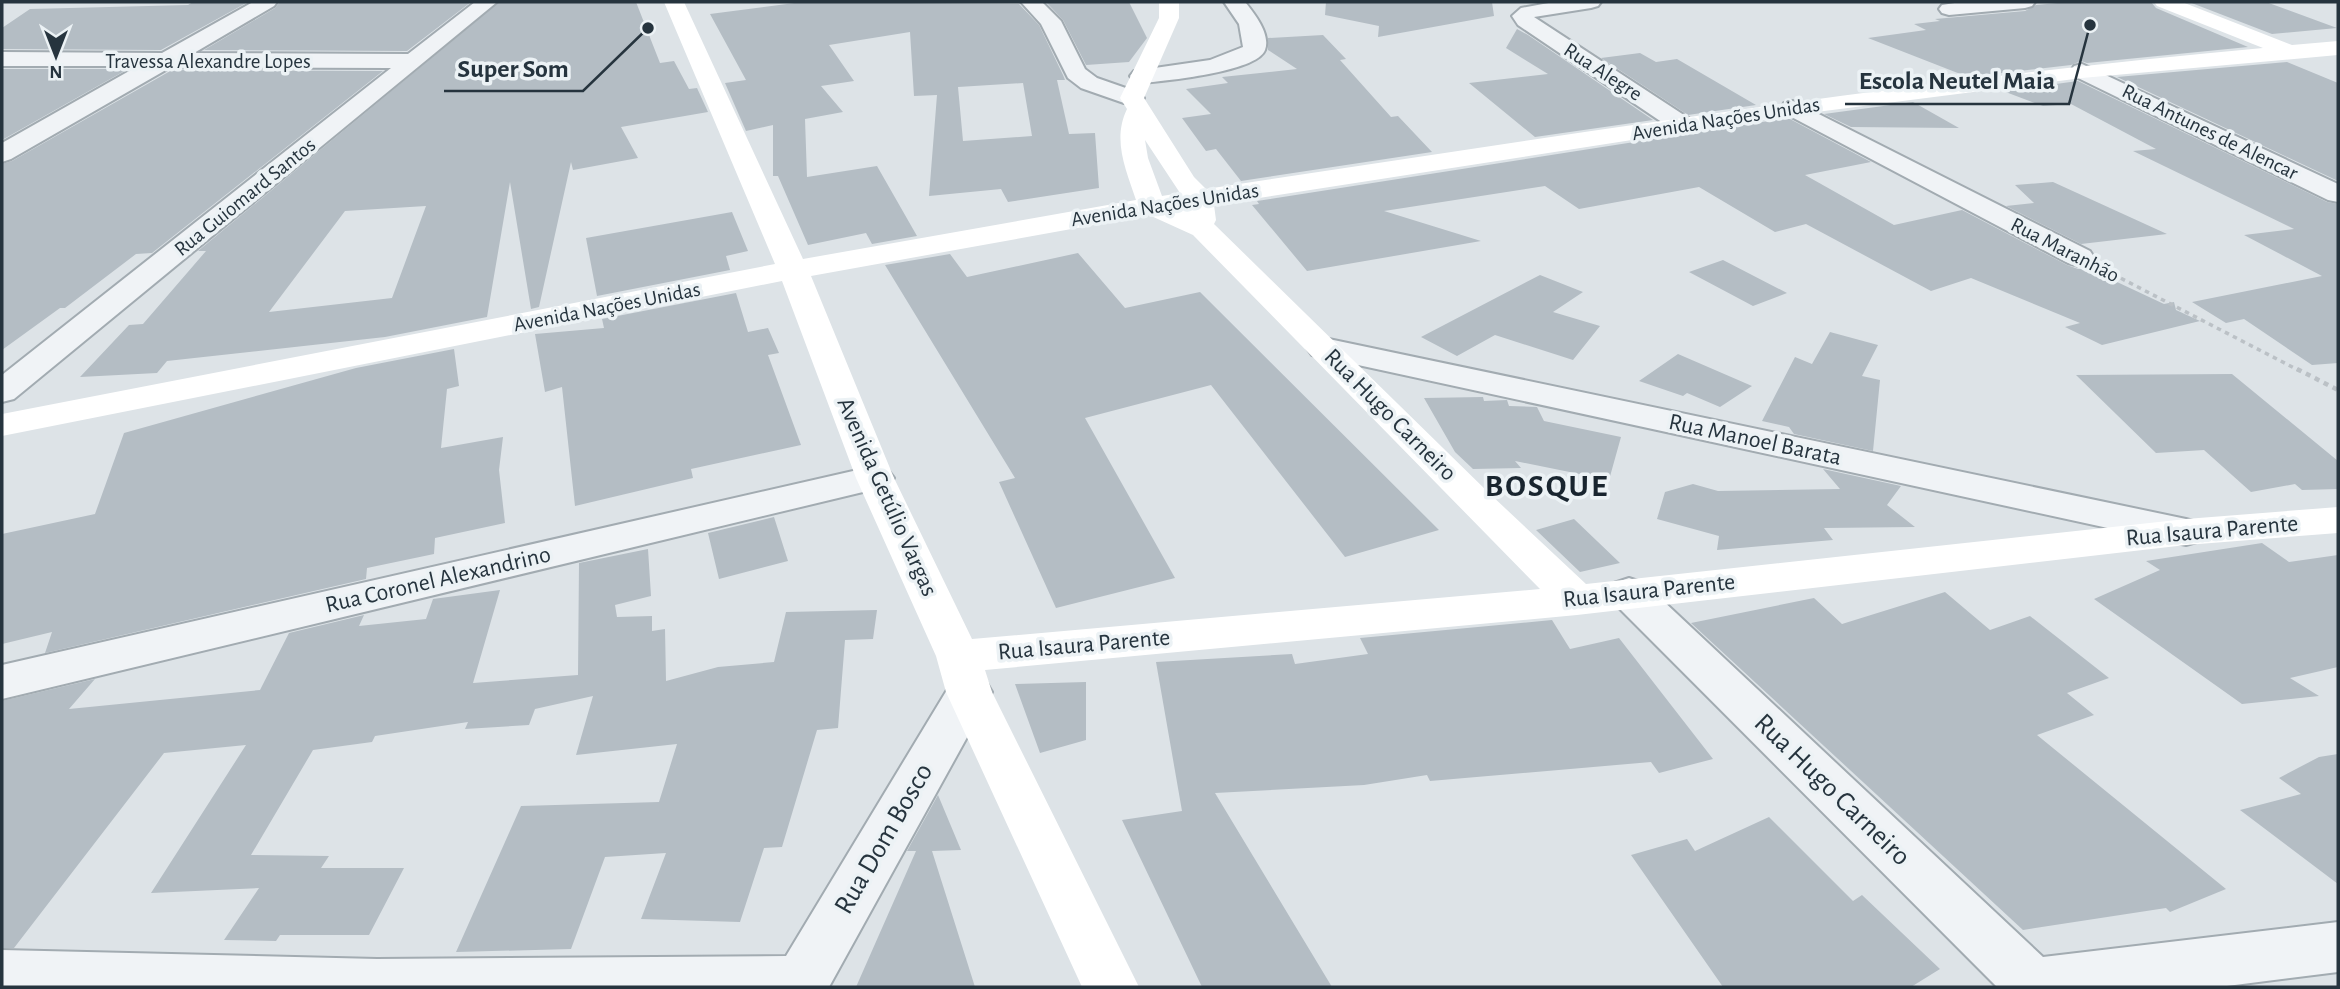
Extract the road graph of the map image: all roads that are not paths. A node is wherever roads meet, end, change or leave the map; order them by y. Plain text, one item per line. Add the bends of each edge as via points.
1 (267, 2) edge
2 (487, 2) edge
3 (674, 2) edge
4 (1031, 2) edge
5 (1169, 2) edge
6 (1234, 2) edge
7 (1591, 2) edge
8 (2025, 2) edge
9 (2164, 2) edge
10 (2184, 2) edge
11 (1949, 9) dead end
12 (2291, 48) junction
13 (2338, 48) edge
14 (2, 60) edge
15 (163, 61) junction
16 (414, 61) junction
17 (2338, 67) edge
18 (2082, 71) junction
19 (1142, 76) junction
20 (1135, 104) junction
21 (1793, 108) junction
22 (1684, 126) junction
23 (2, 154) edge
24 (2338, 194) edge
25 (1152, 206) junction
26 (1201, 214) junction
27 (2079, 257) road end
28 (793, 270) junction
29 (1324, 348) junction
30 (2, 392) edge
31 (2, 425) edge
32 (875, 478) junction
33 (2338, 520) edge
34 (2186, 532) junction
35 (1629, 593) junction
36 (1577, 600) junction
37 (963, 674) junction
38 (2, 682) edge
39 (2338, 947) edge
40 (2, 976) edge
41 (52, 982) edge
42 (800, 985) edge
43 (376, 986) edge
44 (2033, 986) edge
45 (1111, 987) edge

1 - 15 street
2 - 16 street, Rua Guiomard Santos
3 - 28 street, Avenida Getúlio Vargas
4 - 20 street via 1050,22 1076,73
5 - 19 street via 1169,18
6 - 19 street via 1256,40 1254,50 1215,66
7 - 22 street, Rua Alegre via 1522,16
8 - 11 street
9 - 12 street
10 - 12 street
12 - 13 street, Avenida Nações Unidas
12 - 17 street
12 - 18 street, Avenida Nações Unidas
14 - 15 street, Travessa Alexandre Lopes
15 - 16 street, Travessa Alexandre Lopes
15 - 23 street
16 - 30 street, Rua Guiomard Santos
18 - 21 street, Avenida Nações Unidas
18 - 24 street, Rua Antunes de Alencar
19 - 20 street
20 - 25 street via 1130,140
20 - 26 street, Rua Hugo Carneiro
21 - 22 street, Avenida Nações Unidas
21 - 27 street, Rua Maranhão
22 - 26 street, Avenida Nações Unidas
25 - 26 street, Rua Hugo Carneiro
25 - 28 street, Avenida Nações Unidas
26 - 29 street, Rua Hugo Carneiro
28 - 31 street, Avenida Nações Unidas
28 - 32 street, Avenida Getúlio Vargas
29 - 34 street, Rua Manoel Barata
29 - 36 street, Rua Hugo Carneiro
32 - 37 street, Avenida Getúlio Vargas
32 - 38 street, Rua Coronel Alexandrino
33 - 34 street, Rua Isaura Parente
34 - 35 street, Rua Isaura Parente
35 - 36 street, Rua Isaura Parente
35 - 44 street, Rua Hugo Carneiro
36 - 37 street, Rua Isaura Parente
37 - 42 street, Rua Dom Bosco
37 - 45 street, Avenida Getúlio Vargas
39 - 44 street
40 - 41 street
41 - 43 street
42 - 43 street

